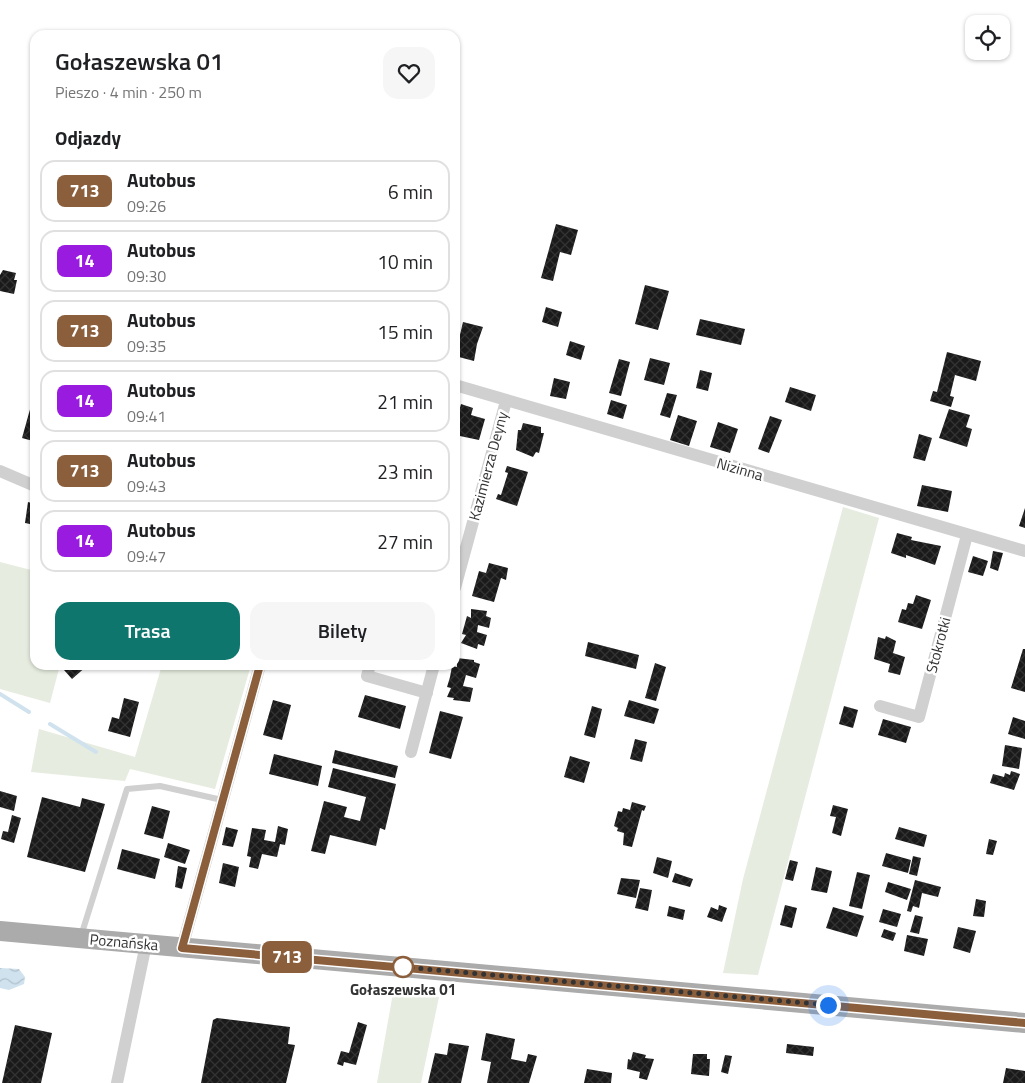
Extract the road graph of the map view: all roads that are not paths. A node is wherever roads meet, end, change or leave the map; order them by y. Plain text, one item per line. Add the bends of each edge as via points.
1 (460, 387) edge
2 (506, 401) junction
3 (0, 471) edge
4 (30, 484) edge
5 (967, 534) junction
6 (1025, 551) edge
7 (460, 570) edge
8 (259, 670) edge
9 (369, 670) edge
10 (433, 670) edge
11 (427, 693) junction
12 (880, 706) dead end
13 (411, 752) dead end
14 (222, 800) junction
15 (0, 931) edge
16 (80, 938) junction
17 (146, 944) junction
18 (182, 948) junction
19 (1025, 1023) edge
20 (117, 1083) edge

1 - 2 street, Nizinna
2 - 5 street, Nizinna
2 - 7 street, Kazimierza Deyny
3 - 4 street
5 - 6 street, Nizinna
5 - 12 street, Stokrotki via 919,717
8 - 14 street
9 - 11 street via 367,676
10 - 11 street
11 - 13 street
14 - 16 lane via 160,786 127,789
14 - 18 street
15 - 16 main road, Poznańska
16 - 17 main road, Poznańska
17 - 18 main road, Poznańska
17 - 20 street
18 - 19 main road, Poznańska

